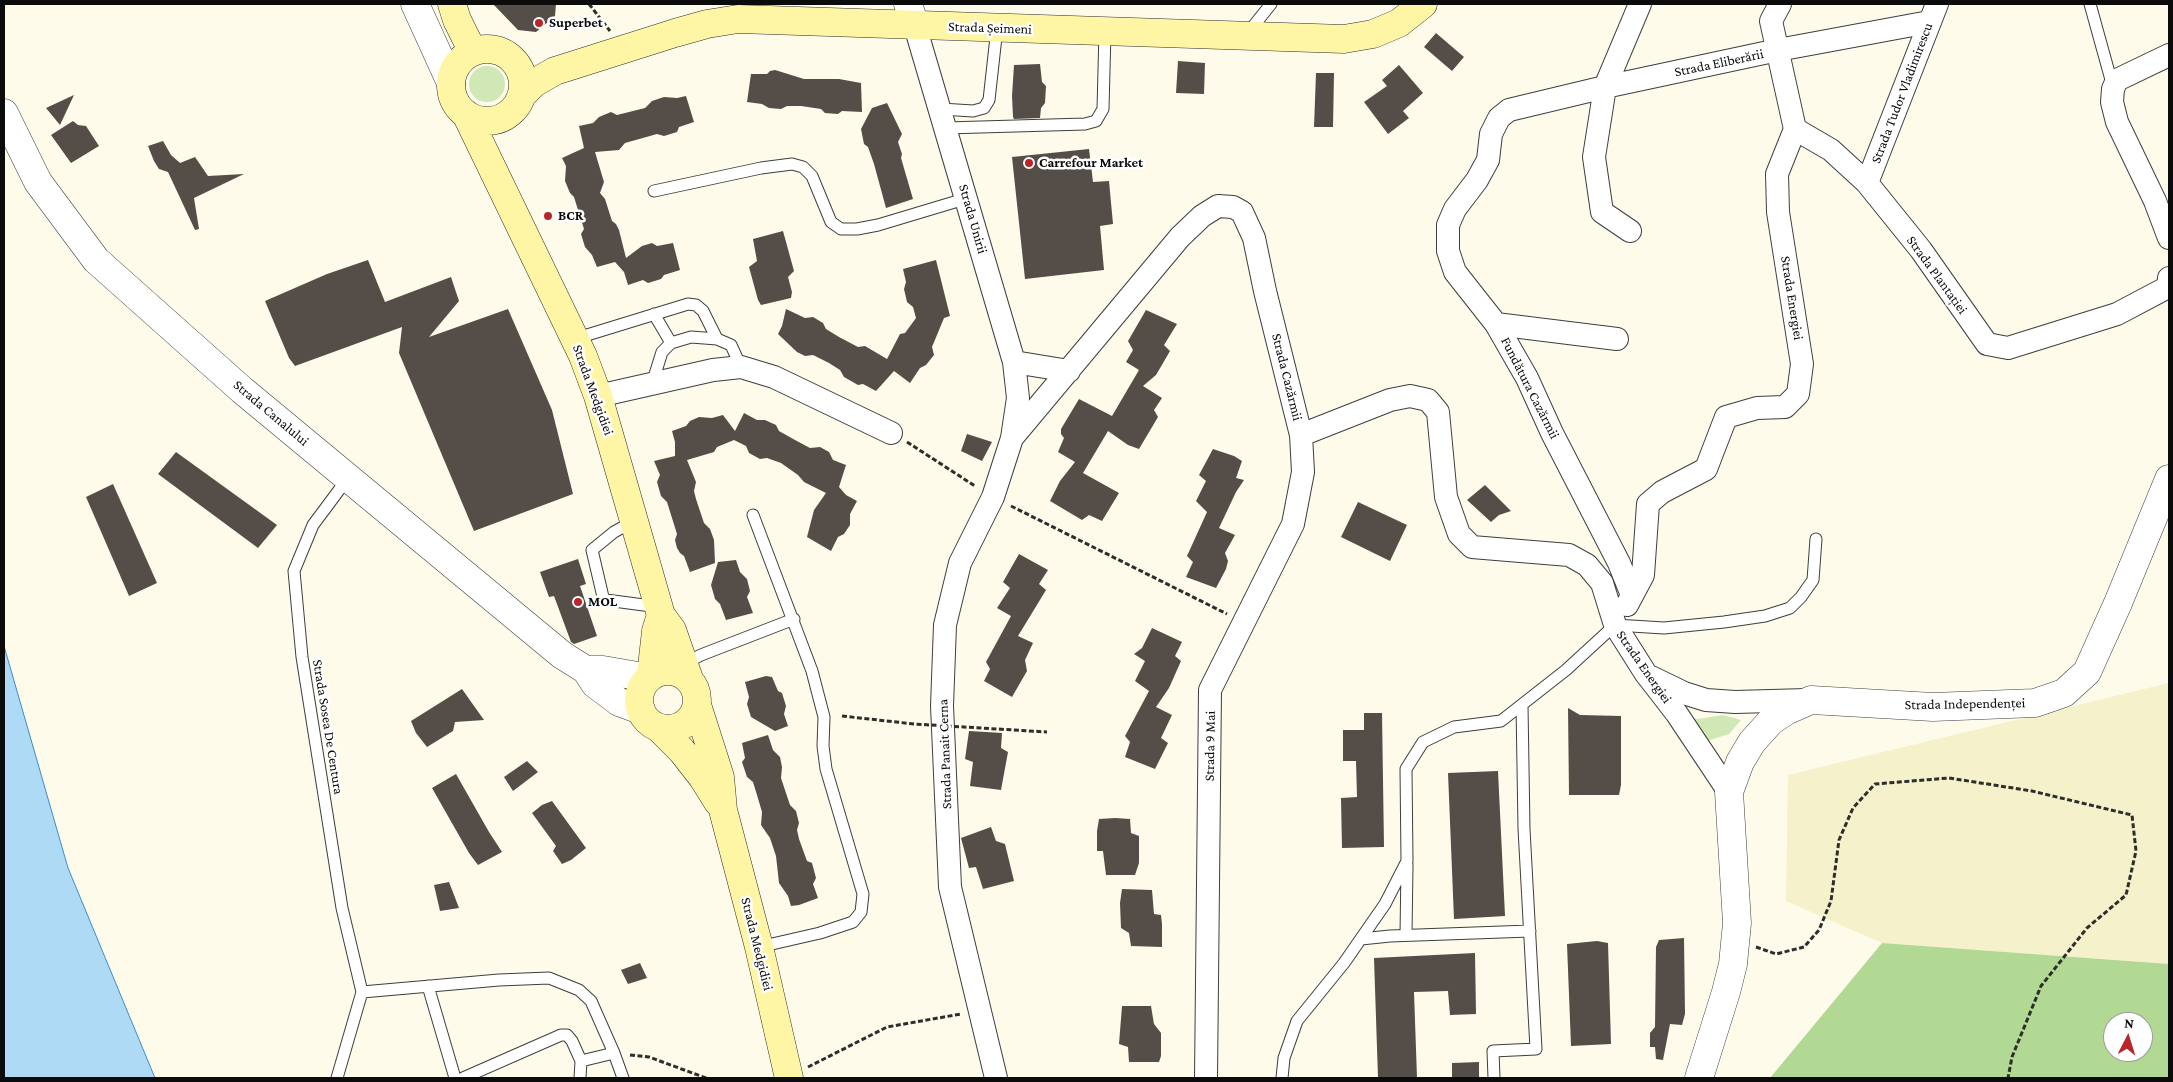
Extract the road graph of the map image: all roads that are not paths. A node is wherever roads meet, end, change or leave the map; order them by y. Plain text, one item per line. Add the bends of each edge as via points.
1 (415, 4) edge
2 (452, 4) edge
3 (1271, 4) edge
4 (1423, 4) edge
5 (1640, 4) edge
6 (1780, 4) edge
7 (2090, 4) edge
8 (737, 12) edge
9 (1933, 13) edge
10 (912, 15) edge
11 (997, 28) junction
12 (1105, 31) junction
13 (1246, 35) junction
14 (1778, 50) junction
15 (473, 52) junction
16 (2169, 55) edge
17 (512, 59) junction
18 (555, 71) junction
19 (451, 83) junction
20 (1605, 86) junction
21 (2113, 89) junction
22 (515, 104) junction
23 (1509, 110) joint
24 (4, 113) edge
25 (466, 114) junction
26 (943, 119) junction
27 (1794, 129) junction
28 (495, 176) junction
29 (1867, 183) junction
30 (654, 191) dead end
31 (968, 198) junction
32 (1630, 231) dead end
33 (2169, 238) edge
34 (2169, 278) edge
35 (654, 314) junction
36 (1496, 324) junction
37 (574, 339) junction
38 (717, 339) junction
39 (1618, 339) dead end
40 (671, 343) junction
41 (1014, 362) junction
42 (741, 368) junction
43 (1069, 371) junction
44 (652, 384) junction
45 (598, 396) junction
46 (891, 433) road end
47 (1301, 435) junction
48 (1012, 438) junction
49 (348, 478) junction
50 (2169, 479) edge
51 (753, 515) dead end
52 (634, 521) junction
53 (1816, 539) dead end
54 (1632, 595) junction
55 (660, 611) junction
56 (794, 619) junction
57 (1615, 626) junction
58 (586, 670) junction
59 (669, 674) junction
60 (1646, 674) junction
61 (1811, 700) junction
62 (697, 705) junction
63 (1522, 705) junction
64 (650, 719) junction
65 (1729, 792) junction
66 (723, 810) junction
67 (1407, 861) junction
68 (1530, 931) junction
69 (1406, 935) junction
70 (1361, 939) junction
71 (759, 947) junction
72 (428, 986) junction
73 (362, 992) junction
74 (614, 1053) junction
75 (581, 1062) junction
76 (337, 1078) edge
77 (455, 1078) edge
78 (463, 1078) edge
79 (580, 1078) edge
80 (623, 1078) edge
81 (789, 1078) edge
82 (996, 1078) edge
83 (1206, 1078) edge
84 (1282, 1078) edge
85 (1494, 1078) edge
86 (1699, 1078) edge

1 - 19 street
2 - 15 main road
3 - 13 lane
4 - 13 main road, Strada Șeimeni via 1399,23 1373,34 1344,39
5 - 20 street
6 - 14 street via 1771,21
7 - 21 lane
8 - 10 main road, Strada Șeimeni
8 - 18 main road, Strada Șeimeni
9 - 14 street, Strada Eliberării
9 - 29 street, Strada Tudor Vladimirescu
10 - 11 main road, Strada Șeimeni
10 - 26 street, Strada Unirii
11 - 12 main road, Strada Șeimeni
11 - 26 lane via 989,100 984,108
12 - 13 main road, Strada Șeimeni
12 - 26 lane via 1103,110 1096,120 1085,124
14 - 20 street, Strada Eliberării
14 - 27 street
15 - 17 main road via 494,50
15 - 19 main road via 457,64
16 - 21 street via 2117,80
17 - 18 main road, Strada Șeimeni via 526,68
17 - 22 main road via 522,76
18 - 22 main road, Strada Șeimeni via 534,83
19 - 25 main road via 452,95
20 - 23 street, Strada Eliberării
20 - 32 street via 1594,157 1602,212
21 - 33 street via 2112,102 2117,122
22 - 25 main road via 500,118 476,119
22 - 28 main road via 501,137
23 - 36 street, Fundătura Cazărmii via 1491,134 1488,160 1455,209 1447,238 1455,272
24 - 49 street, Strada Canalului via 38,182 96,260 242,390
25 - 28 main road, Strada Medgidiei
26 - 31 street, Strada Unirii
27 - 29 street, Strada Plantației via 1831,150
27 - 54 street, Strada Energiei via 1777,174 1778,212 1802,364 1798,394 1785,407 1757,408 1726,416 1706,468 1662,492 1648,504 1643,576
28 - 37 main road, Strada Medgidiei
29 - 34 street, Strada Plantației via 1922,250 1987,344 2008,348 2116,314 2168,287
30 - 31 lane via 792,164 803,167 812,176 831,222 841,229 878,225
31 - 41 street, Strada Unirii
35 - 37 lane
35 - 38 lane via 688,304 696,305 704,311
35 - 40 lane
36 - 39 street
36 - 54 street, Fundătura Cazărmii via 1528,378
37 - 45 main road, Strada Medgidiei
38 - 40 lane via 691,337
38 - 42 lane via 731,345
40 - 44 lane via 662,352
41 - 43 street
41 - 48 street, Strada Unirii via 1018,398
42 - 44 street via 713,370
42 - 46 street via 774,377
43 - 47 street, Strada Cazărmii via 1180,237 1218,206 1233,207 1242,212 1254,238
43 - 48 street, Strada Cazărmii
44 - 45 street
45 - 52 main road, Strada Medgidiei
47 - 57 street, Strada Cazărmii via 1390,400 1410,396 1428,400 1438,412 1446,497 1459,534 1472,547 1568,556 1587,565 1602,584
47 - 83 street, Strada 9 Mai via 1303,472 1293,524 1210,690
48 - 82 street, Strada Panait Cerna via 993,497 960,563 944,625 942,706 950,887
49 - 58 street, Strada Canalului
49 - 73 lane, Strada Sosea De Centura via 313,525 294,570 302,657 342,908
50 - 61 street, Strada Independenței via 2087,672 2064,693 2035,703 1933,707
51 - 56 lane
52 - 55 main road, Strada Medgidiei
52 - 55 lane via 592,550 603,597
53 - 57 lane via 1813,580 1790,608 1765,616 1707,624 1664,628
54 - 57 street, Strada Energiei
55 - 59 main road, Strada Medgidiei via 656,631
56 - 59 lane via 740,639
56 - 71 lane via 824,717 826,769 864,894 861,912 853,922
57 - 60 street, Strada Energiei
57 - 63 lane
58 - 59 street
58 - 64 street, Strada Canalului via 595,684 618,702
59 - 62 main road via 696,691
59 - 64 main road via 640,693
60 - 61 street via 1684,694 1706,700
60 - 65 street, Strada Energiei
61 - 65 street, Strada Independenței via 1771,720 1740,762
62 - 64 main road via 695,713 683,726 667,730
62 - 66 main road, Strada Medgidiei via 720,777
63 - 67 lane via 1502,721 1454,727 1423,742 1406,769
63 - 68 lane
64 - 66 main road, Strada Medgidiei via 688,758
65 - 86 street, Strada Energiei via 1736,936 1726,992
66 - 71 main road, Strada Medgidiei
67 - 69 lane
67 - 70 lane via 1385,904
68 - 69 lane
68 - 85 lane via 1536,1049 1493,1051
69 - 70 lane
70 - 84 lane via 1297,1021 1284,1058
71 - 81 main road, Strada Medgidiei
72 - 73 lane
72 - 74 lane via 549,978 579,990 591,1001
72 - 77 lane
73 - 76 lane
74 - 75 lane
74 - 80 lane
75 - 78 lane via 572,1041 567,1035 560,1035
75 - 79 lane

